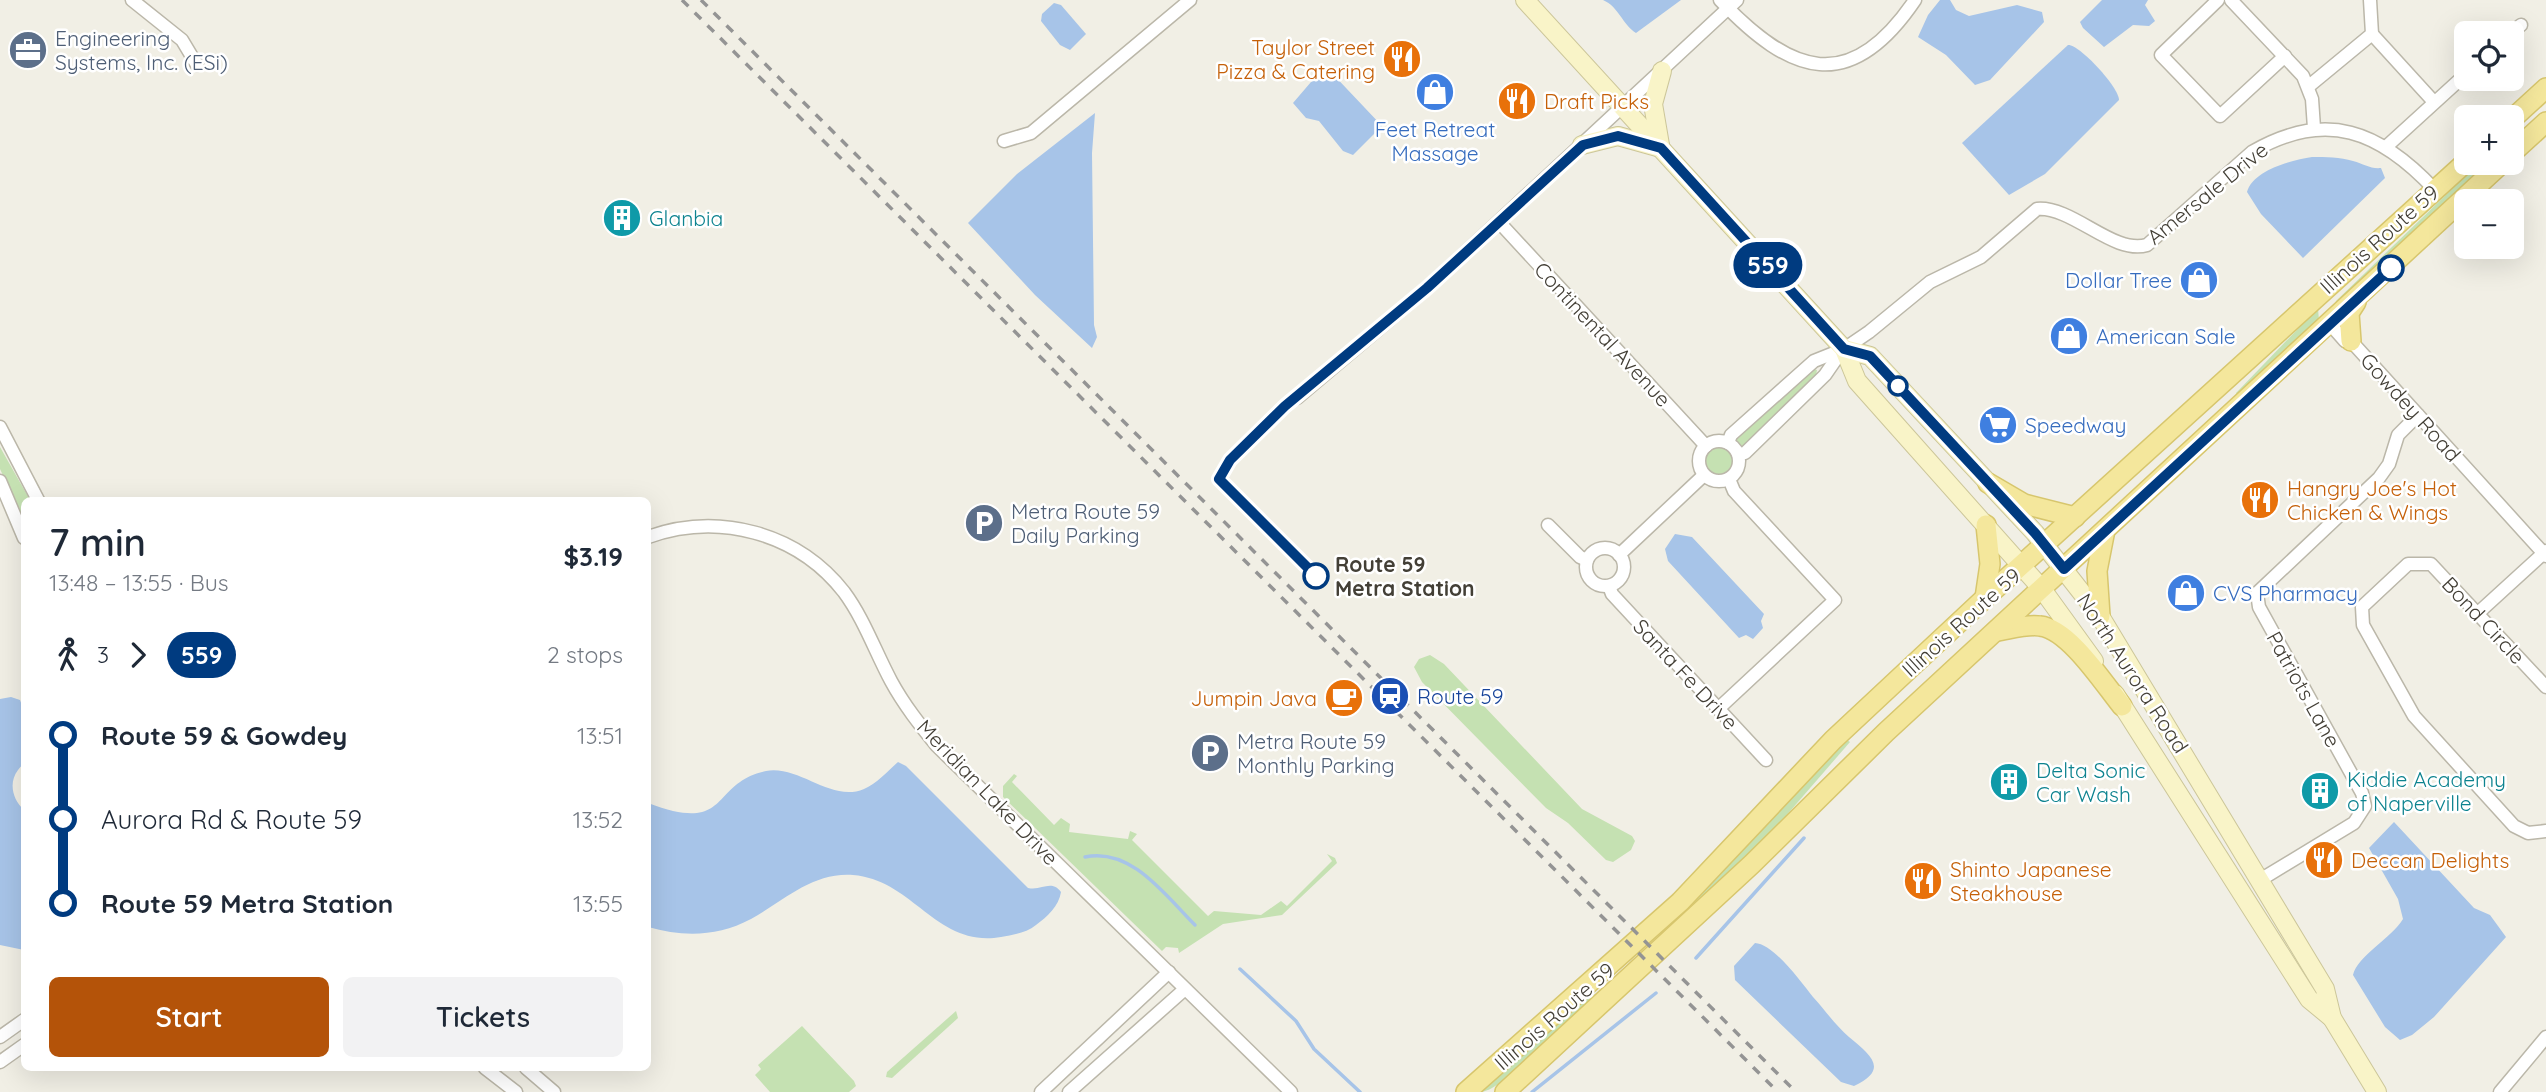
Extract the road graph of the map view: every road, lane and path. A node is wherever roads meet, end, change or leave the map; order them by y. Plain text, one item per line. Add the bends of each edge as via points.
1 (132, 0) edge
2 (1190, 0) edge
3 (1525, 0) edge
4 (1915, 0) edge
5 (2218, 0) edge
6 (2231, 0) edge
7 (2370, 0) edge
8 (1729, 3) edge
9 (2372, 34) junction
10 (2285, 56) junction
11 (197, 65) dead end
12 (1662, 71) junction
13 (2454, 84) edge
14 (2309, 86) junction
15 (2546, 88) edge
16 (2434, 102) junction
17 (1623, 107) junction
18 (2524, 108) edge
19 (2546, 122) edge
20 (2314, 128) junction
21 (1003, 141) dead end
22 (2524, 143) edge
23 (1583, 145) junction
24 (2386, 146) junction
25 (1661, 148) junction
26 (2454, 173) edge
27 (2489, 175) edge
28 (2435, 190) junction
29 (1499, 222) junction
30 (2322, 290) junction
31 (2357, 300) junction
32 (2330, 324) junction
33 (2351, 341) junction
34 (1844, 349) junction
35 (1297, 398) dead end
36 (2418, 415) junction
37 (0, 427) edge
38 (1728, 443) junction
39 (1706, 446) junction
40 (1738, 453) junction
41 (1704, 475) junction
42 (1729, 479) junction
43 (0, 481) edge
44 (1988, 482) junction
45 (36, 497) edge
46 (2075, 517) junction
47 (1548, 525) dead end
48 (1986, 525) junction
49 (2105, 530) junction
50 (21, 531) edge
51 (651, 536) edge
52 (2046, 545) junction
53 (2545, 553) edge
54 (1619, 555) junction
55 (1587, 560) junction
56 (2023, 566) junction
57 (2064, 569) junction
58 (1609, 586) junction
59 (2042, 589) junction
60 (1985, 598) junction
61 (2478, 613) junction
62 (2100, 616) junction
63 (1996, 631) junction
64 (2546, 687) edge
65 (2122, 706) junction
66 (1718, 709) junction
67 (1766, 760) dead end
68 (2546, 831) edge
69 (2260, 880) junction
70 (1169, 972) junction
71 (1185, 989) junction
72 (2332, 1018) junction
73 (21, 1022) edge
74 (0, 1037) edge
75 (2546, 1037) edge
76 (21, 1047) edge
77 (0, 1062) edge
78 (489, 1071) edge
79 (530, 1071) edge
80 (516, 1092) edge
81 (554, 1092) edge
82 (1041, 1092) edge
83 (1069, 1092) edge
84 (1291, 1092) edge
85 (1466, 1092) edge
86 (1505, 1092) edge
87 (2377, 1092) edge
88 (2500, 1092) edge

1 - 11 street via 182,40
2 - 21 street via 1031,133
3 - 17 main road, North Aurora Road
4 - 8 street via 1896,28 1873,49 1849,60 1823,64 1781,53
5 - 10 street via 2161,55 2220,116
6 - 10 street
7 - 9 street
8 - 12 street
9 - 14 street
9 - 16 street
10 - 14 street
12 - 17 street
12 - 25 main road via 1653,104
13 - 16 street
14 - 20 street
15 - 18 main road
16 - 24 street
17 - 23 street
17 - 25 main road, North Aurora Road
19 - 22 main road
20 - 24 street, Amersale Drive via 2346,131
20 - 34 street, Amersale Drive via 2271,140 2252,152 2147,245 2132,247 2053,210 2037,209 1980,257 1919,289
23 - 25 main road via 1618,136
23 - 29 street
24 - 28 street, Amersale Drive
25 - 34 main road, North Aurora Road
26 - 28 main road, Illinois Route 59
27 - 31 main road, Illinois Route 59
28 - 30 main road, Illinois Route 59
29 - 35 street
29 - 39 street, Continental Avenue
30 - 32 main road
30 - 46 main road, Illinois Route 59
31 - 32 main road, Illinois Route 59
31 - 33 main road via 2349,313
32 - 33 street, Gowdey Road via 2345,341
32 - 49 main road, Illinois Route 59
33 - 36 street, Gowdey Road
34 - 38 street via 1814,361 1731,435
34 - 40 street via 1822,378 1745,453
34 - 44 main road, North Aurora Road via 1870,356
34 - 48 main road, North Aurora Road via 1857,381
36 - 53 street, Gowdey Road
36 - 69 street, Patriots Lane via 2398,435 2379,478 2257,593 2259,607 2365,806 2354,823
37 - 45 street
38 - 39 street
38 - 40 street
39 - 41 street via 1699,461
40 - 42 street via 1739,465
41 - 42 street via 1716,481
41 - 54 street
42 - 66 street via 1734,491 1835,600
43 - 50 street
44 - 46 main road via 2024,504
44 - 52 main road, North Aurora Road
46 - 52 main road, Illinois Route 59
47 - 55 street
48 - 56 main road, North Aurora Road
48 - 60 main road via 1990,564
49 - 57 main road, Illinois Route 59
49 - 62 main road via 2096,571
51 - 70 street, Meridian Lake Drive via 692,526 730,526 771,538 816,564 849,600 906,706 937,746
52 - 56 main road, Illinois Route 59
52 - 57 main road, North Aurora Road
53 - 61 street
54 - 55 street via 1602,548
54 - 58 street via 1623,573
55 - 58 street via 1592,582
56 - 59 main road, North Aurora Road
56 - 60 main road, Illinois Route 59
57 - 59 main road, Illinois Route 59
57 - 62 main road, North Aurora Road
58 - 66 street, Santa Fe Drive
59 - 63 main road, Illinois Route 59
59 - 65 main road, North Aurora Road via 2084,644
60 - 85 main road, Illinois Route 59 via 1833,740 1680,902
61 - 64 street, Bond Circle
61 - 68 street, Bond Circle via 2436,567 2420,562 2402,568 2367,600 2361,615 2368,635 2423,726 2514,826 2528,833
62 - 69 main road, North Aurora Road
63 - 65 main road via 2033,626 2054,630 2067,639
63 - 86 main road, Illinois Route 59
65 - 72 main road, North Aurora Road via 2309,999
66 - 67 street, Santa Fe Drive
69 - 72 main road, North Aurora Road via 2325,989
70 - 71 street, Meridian Lake Drive
70 - 82 street
71 - 83 street
71 - 84 street, Meridian Lake Drive
72 - 87 main road, North Aurora Road
73 - 74 street
75 - 88 street
76 - 77 street
78 - 80 street
79 - 81 street

